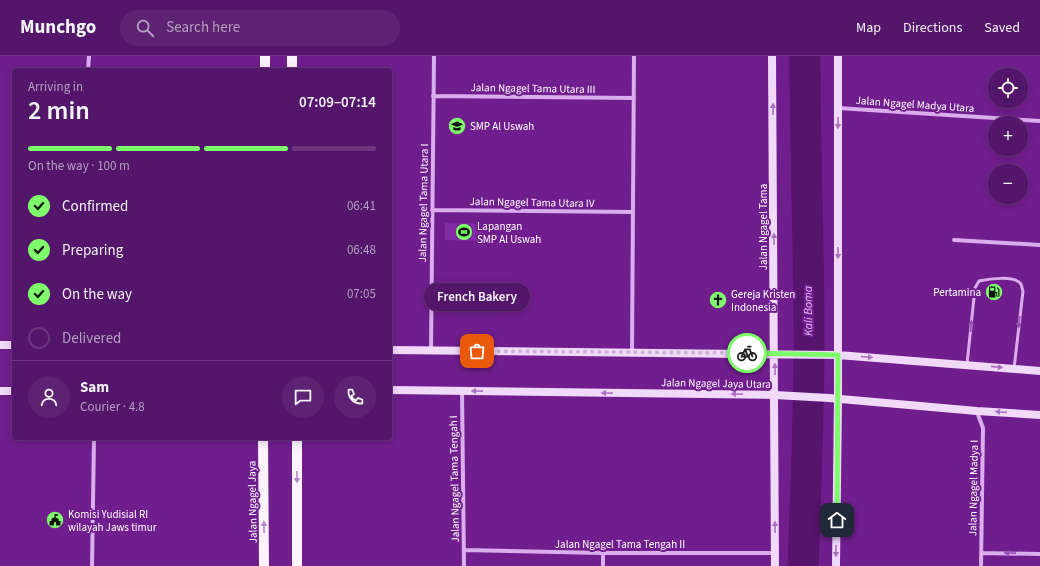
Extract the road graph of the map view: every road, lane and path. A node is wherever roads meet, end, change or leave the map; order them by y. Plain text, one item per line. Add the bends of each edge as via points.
1 (89, 56) edge
2 (265, 56) edge
3 (292, 56) edge
4 (434, 56) edge
5 (634, 56) edge
6 (772, 56) edge
7 (838, 56) edge
8 (88, 68) edge
9 (265, 68) edge
10 (292, 68) edge
11 (433, 96) junction
12 (634, 98) junction
13 (838, 108) junction
14 (1040, 121) edge
15 (432, 210) junction
16 (632, 212) junction
17 (954, 240) dead end
18 (1040, 245) edge
19 (0, 345) edge
20 (12, 345) edge
21 (392, 350) edge
22 (431, 351) junction
23 (632, 352) junction
24 (775, 354) junction
25 (838, 355) junction
26 (967, 364) junction
27 (1014, 369) junction
28 (1040, 371) edge
29 (392, 390) edge
30 (0, 391) edge
31 (12, 391) edge
32 (462, 391) junction
33 (775, 395) junction
34 (838, 399) junction
35 (977, 411) junction
36 (1040, 415) edge
37 (94, 440) edge
38 (263, 440) edge
39 (297, 440) edge
40 (464, 550) junction
41 (603, 553) junction
42 (776, 553) junction
43 (981, 553) junction
44 (1040, 554) edge
45 (92, 566) edge
46 (264, 566) edge
47 (296, 566) edge
48 (464, 566) edge
49 (603, 566) edge
50 (775, 566) edge
51 (836, 566) edge
52 (981, 566) edge

1 - 8 street
2 - 9 main road
3 - 10 main road
4 - 11 street, Jalan Ngagel Tama Utara I
5 - 12 street
24 -> 6 street, Jalan Ngagel Tama
7 - 13 street
11 - 12 street, Jalan Ngagel Tama Utara III
11 - 15 street, Jalan Ngagel Tama Utara I
12 - 16 street
13 - 14 street, Jalan Ngagel Madya Utara
13 -> 25 street
15 - 16 street, Jalan Ngagel Tama Utara IV
15 - 22 street, Jalan Ngagel Tama Utara I
16 - 23 street
17 - 18 street
19 - 20 street
21 - 22 street
22 - 23 street
23 - 24 street
24 - 25 street
33 -> 24 street, Jalan Ngagel Tama
25 -> 26 street
25 - 34 street
26 -> 27 street
26 -> 27 lane via 975,288 979,281 992,278 1015,280 1021,284 1023,291
27 - 28 street
29 - 32 street, Jalan Ngagel Jaya Utara
30 - 31 street
33 -> 32 street, Jalan Ngagel Jaya Utara
32 - 40 street, Jalan Ngagel Tama Tengah I
33 - 34 street, Jalan Ngagel Jaya Utara
42 -> 33 street, Jalan Ngagel Tama
34 - 35 street, Jalan Ngagel Jaya Utara
34 -> 51 street
36 -> 35 street, Jalan Ngagel Jaya Utara
35 - 43 street, Jalan Ngagel Madya I via 983,428
37 - 45 street
46 -> 38 main road, Jalan Ngagel Jaya
39 -> 47 main road
40 - 41 street, Jalan Ngagel Tama Tengah II
40 - 48 street, Jalan Ngagel Tama Tengah I
41 - 42 street, Jalan Ngagel Tama Tengah II
41 - 49 street
42 - 50 street, Jalan Ngagel Tama
44 -> 43 street
43 - 52 street, Jalan Ngagel Madya I

